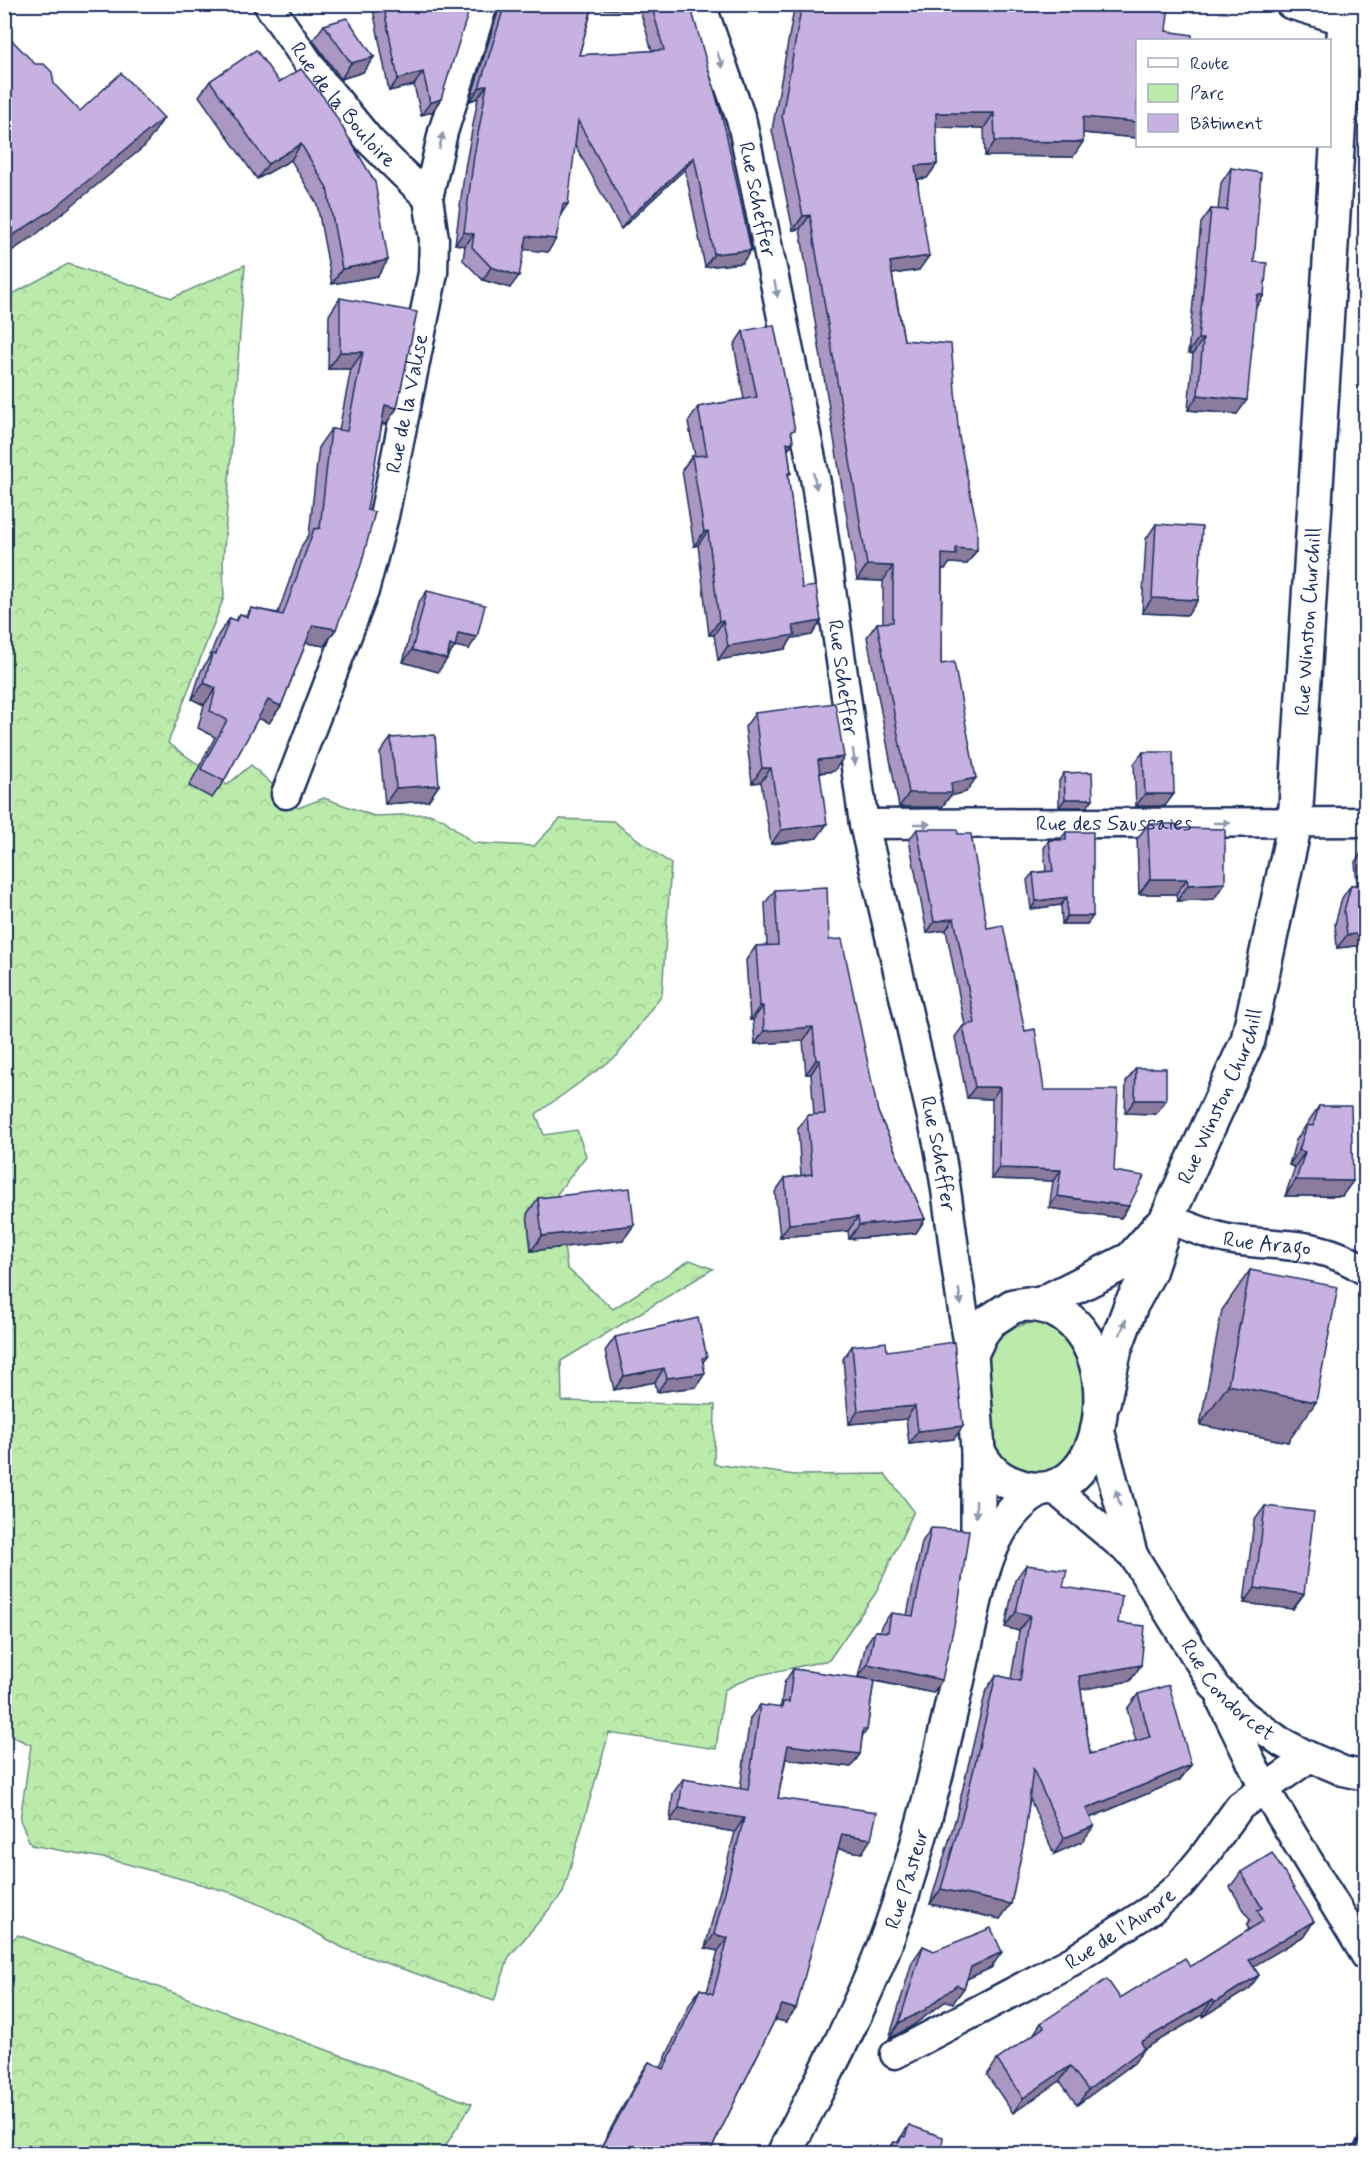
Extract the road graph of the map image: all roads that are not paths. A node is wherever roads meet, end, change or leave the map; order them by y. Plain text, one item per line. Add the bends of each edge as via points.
1 (268, 4) edge
2 (483, 4) edge
3 (700, 4) edge
4 (1290, 4) edge
5 (1353, 17) edge
6 (428, 198) junction
7 (286, 794) dead end
8 (1365, 822) edge
9 (1295, 823) junction
10 (864, 824) junction
11 (1167, 1218) junction
12 (1365, 1271) edge
13 (1041, 1304) junction
14 (971, 1354) junction
15 (1100, 1414) junction
16 (978, 1451) junction
17 (1045, 1489) junction
18 (1133, 1555) junction
19 (978, 1586) junction
20 (1215, 1687) junction
21 (1310, 1757) junction
22 (1365, 1776) edge
23 (1264, 1788) junction
24 (1365, 1956) edge
25 (895, 2054) dead end
26 (784, 2154) edge

1 - 6 street, Rue de la Bouloire via 370,141
6 -> 2 street, Rue de la Valise via 443,132
3 -> 10 street, Rue Scheffer via 742,122 816,483
4 - 5 street
5 - 9 main road, Rue Winston Churchill
6 - 7 street, Rue de la Valise via 434,239 433,273 384,516 364,591
8 - 9 street, Rue des Saussaies
10 -> 9 street, Rue des Saussaies
9 - 11 main road, Rue Winston Churchill via 1248,1040
10 -> 14 street, Rue Scheffer via 939,1147
11 - 12 street, Rue Arago via 1230,1239 1332,1252
11 - 13 main road, Rue Winston Churchill via 1131,1259
15 -> 11 main road, Rue Winston Churchill via 1115,1348 1149,1272
13 - 14 main road via 1013,1306 1001,1312 981,1333
13 - 15 main road via 1066,1316 1091,1344
14 - 16 main road
15 - 17 main road via 1089,1457 1064,1482
18 -> 15 street, Rue Condorcet
16 - 17 main road via 994,1475 1006,1482
16 -> 19 main road, Rue Pasteur
17 - 18 street, Rue Condorcet via 1099,1524
17 - 19 main road, Rue Pasteur via 1018,1506 999,1533
18 - 20 street, Rue Condorcet
19 - 26 main road, Rue Pasteur via 922,1827 885,1945
20 - 21 street, Rue Condorcet via 1245,1716
20 - 23 street
21 - 22 street, Rue Condorcet
21 - 23 street, Rue de l'Aurore
23 - 24 street
23 - 25 street, Rue de l'Aurore via 1240,1806 1198,1864 1152,1909 1072,1961

